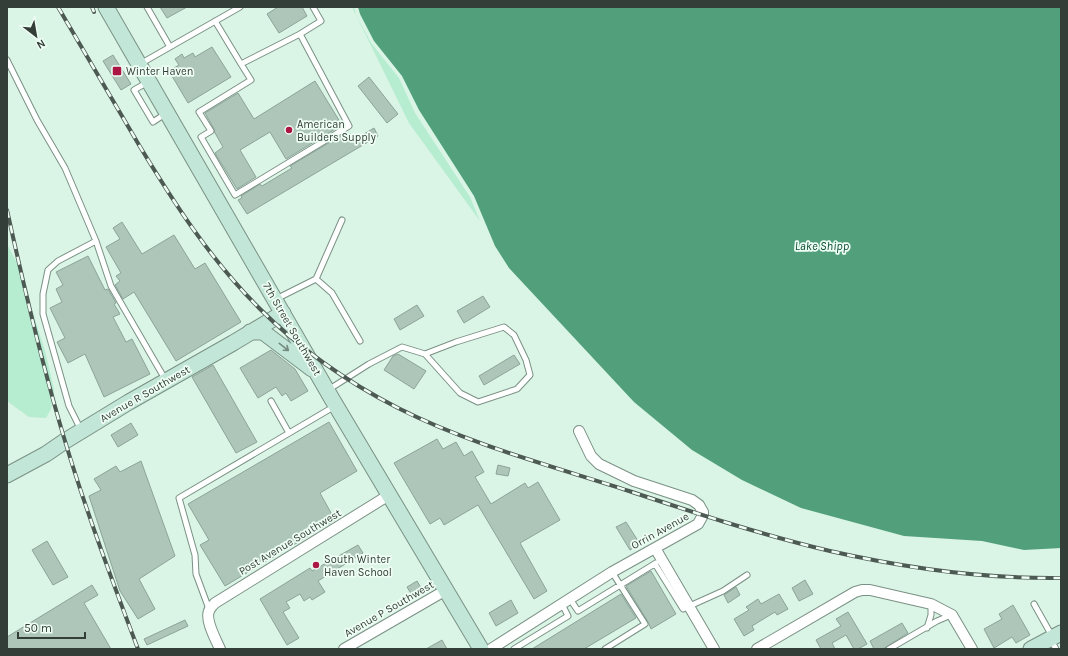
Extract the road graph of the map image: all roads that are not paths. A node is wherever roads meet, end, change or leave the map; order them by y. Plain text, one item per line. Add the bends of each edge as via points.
1 (147, 7) edge
2 (240, 7) edge
3 (313, 7) edge
4 (108, 8) edge
5 (215, 21) junction
6 (300, 34) junction
7 (170, 47) junction
8 (7, 60) edge
9 (139, 64) junction
10 (241, 64) junction
11 (342, 220) dead end
12 (96, 241) junction
13 (316, 279) junction
14 (275, 299) junction
15 (283, 313) junction
16 (250, 332) junction
17 (360, 341) dead end
18 (425, 354) junction
19 (317, 373) junction
20 (166, 381) junction
21 (327, 391) junction
22 (271, 401) dead end
23 (336, 405) junction
24 (82, 430) junction
25 (579, 431) dead end
26 (289, 433) junction
27 (7, 475) edge
28 (389, 496) junction
29 (655, 548) junction
30 (659, 561) junction
31 (612, 572) junction
32 (747, 576) dead end
33 (620, 585) junction
34 (446, 590) junction
35 (566, 601) junction
36 (931, 604) junction
37 (1034, 604) dead end
38 (689, 605) junction
39 (209, 612) junction
40 (952, 615) junction
41 (927, 628) junction
42 (1055, 639) edge
43 (503, 646) edge
44 (220, 649) edge
45 (344, 649) edge
46 (481, 649) edge
47 (491, 649) edge
48 (514, 649) edge
49 (605, 649) edge
50 (714, 649) edge
51 (757, 649) edge
52 (889, 649) edge
53 (972, 649) edge
54 (1031, 649) edge

1 - 7 lane
2 - 5 lane
3 - 6 lane via 321,21
4 - 9 street, 7th Street Southwest
5 - 7 lane
5 - 10 lane
6 - 10 lane
6 - 10 lane via 350,126 235,195 201,136 211,131 199,112 251,80
7 - 9 lane
8 - 12 lane via 65,168
9 - 14 street, 7th Street Southwest
11 - 13 lane
12 - 20 lane via 111,286
12 - 24 lane via 58,261 48,270 43,294 43,314 66,399
13 - 14 lane
13 - 17 lane via 332,293
14 - 15 street, 7th Street Southwest
15 - 16 street, Avenue R Southwest
15 - 19 street, 7th Street Southwest
16 -> 19 street via 263,332
16 - 20 street, Avenue R Southwest
18 - 18 lane via 460,393 478,402 517,388 530,375 514,335 504,327
18 - 21 lane via 402,347 369,364
19 - 21 street, 7th Street Southwest
20 - 24 street, Avenue R Southwest
21 - 23 street, 7th Street Southwest
22 - 26 lane
23 - 26 lane
23 - 28 street, 7th Street Southwest
24 - 27 street, Avenue R Southwest via 46,454
25 - 29 street, Orrin Avenue via 591,456 599,464 634,481 692,500 699,505 703,515 698,524
26 - 39 lane via 179,498 195,555 196,574
28 - 34 street, 7th Street Southwest
28 - 39 street, Post Avenue Southwest via 229,593 215,603
29 - 30 street
29 - 31 street, Orrin Avenue
30 - 33 lane
30 - 38 street
31 - 33 lane
31 - 35 street, Orrin Avenue
32 - 38 lane via 723,591
33 - 35 lane via 578,611
33 - 49 lane via 644,624
34 - 45 street, Avenue P Southwest
34 - 46 street, 7th Street Southwest
35 - 43 street, Orrin Avenue
35 - 48 lane via 568,616
36 - 40 street
36 - 41 lane
36 - 51 street via 862,590
37 - 42 lane
38 - 50 street
39 - 44 street via 209,621
40 - 41 lane
40 - 53 street
41 - 52 lane
42 - 54 street
43 - 47 street, Orrin Avenue

